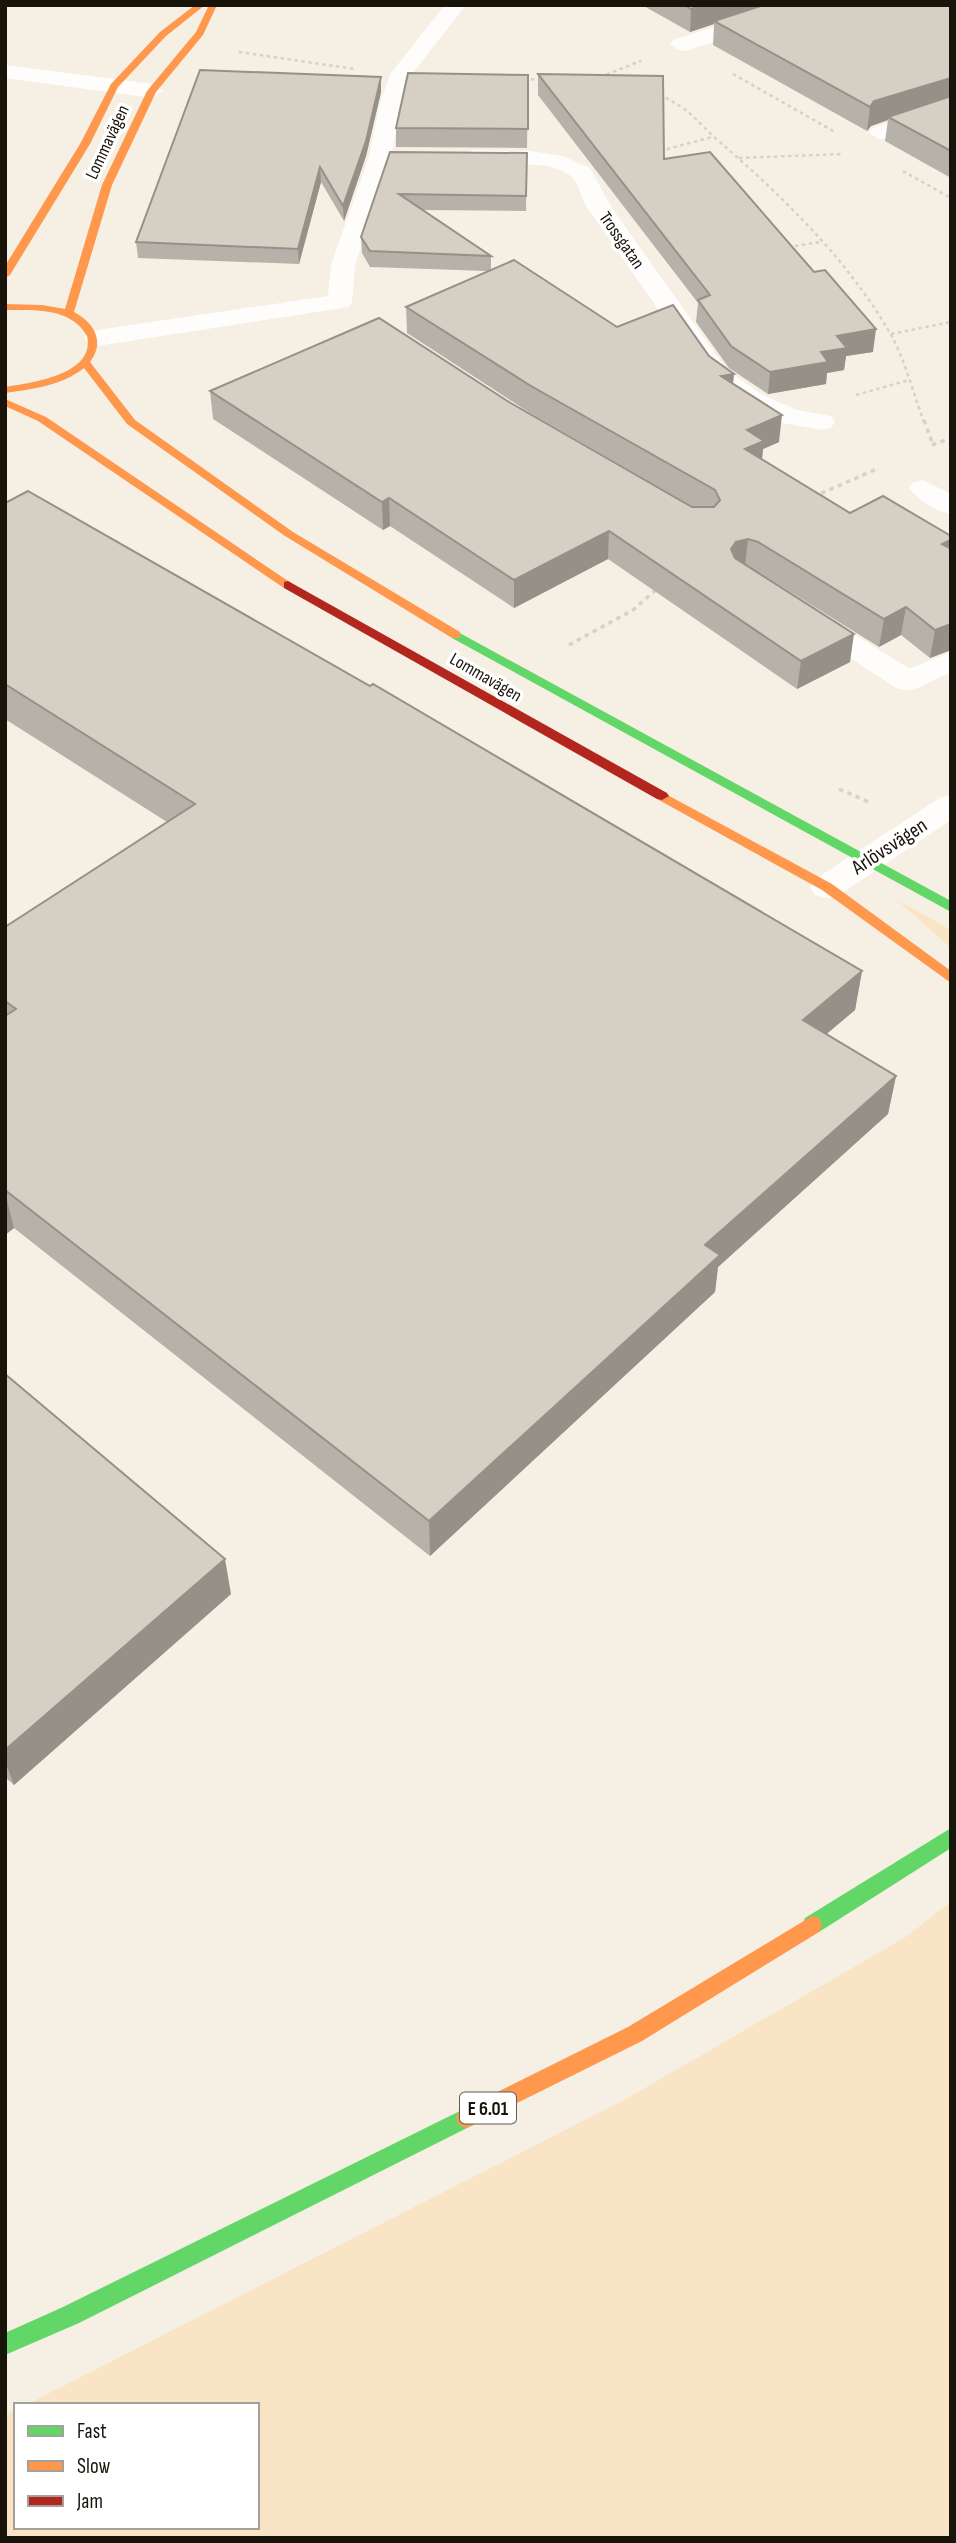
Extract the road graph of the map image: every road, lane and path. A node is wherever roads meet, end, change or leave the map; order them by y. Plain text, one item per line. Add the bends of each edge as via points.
1 (201, 5) edge
2 (213, 5) edge
3 (456, 5) edge
4 (805, 5) edge
5 (681, 45) junction
6 (5, 71) edge
7 (598, 78) edge
8 (114, 86) junction
9 (152, 91) junction
10 (951, 109) edge
11 (835, 132) dead end
12 (880, 133) dead end
13 (713, 136) dead end
14 (660, 151) edge
15 (845, 154) dead end
16 (380, 157) junction
17 (407, 157) edge
18 (448, 157) edge
19 (738, 158) dead end
20 (894, 166) dead end
21 (951, 198) edge
22 (821, 242) dead end
23 (780, 248) edge
24 (5, 275) edge
25 (5, 307) edge
26 (69, 313) junction
27 (951, 322) edge
28 (891, 334) dead end
29 (97, 338) junction
30 (86, 364) junction
31 (5, 390) edge
32 (5, 401) edge
33 (822, 422) dead end
34 (951, 438) edge
35 (921, 450) dead end
36 (883, 466) dead end
37 (923, 488) dead end
38 (807, 500) edge
39 (951, 506) edge
40 (660, 586) edge
41 (779, 600) edge
42 (566, 647) dead end
43 (951, 661) edge
44 (835, 788) dead end
45 (951, 805) edge
46 (916, 829) junction
47 (867, 860) junction
48 (827, 887) junction
49 (951, 908) edge
50 (951, 978) edge
51 (951, 1837) edge
52 (5, 2344) edge

1 - 8 main road, Lommavägen via 163,34
2 - 9 main road, Lommavägen via 200,33
3 - 16 street via 402,73
4 - 5 street
5 - 7 path
5 - 11 path
6 - 8 street
8 - 9 street
8 - 24 main road, Lommavägen via 85,144
9 - 26 main road, Lommavägen via 107,185
10 - 12 street
13 - 14 path
15 - 19 path
16 - 17 street
16 - 29 street via 343,265 351,310
18 - 33 street, Trossgatan via 530,158 563,163 582,173 598,206 719,376 752,400 791,417
20 - 21 path
22 - 23 path
25 - 26 main road via 47,307
26 - 29 main road via 88,324
27 - 28 path
29 - 30 main road via 95,352
30 - 31 main road via 65,378 37,387
30 - 47 main road, Lommavägen via 131,422 289,534 418,614
32 - 48 main road, Lommavägen via 54,426 295,589
34 - 35 path
36 - 38 path
37 - 39 street
40 - 42 path via 633,610
41 - 43 street via 907,681
44 - 46 path via 847,790
45 - 46 street, Arlövsvägen
46 - 47 street, Arlövsvägen
47 - 48 street, Arlövsvägen
47 - 49 main road, Lommavägen
48 - 50 main road, Lommavägen
51 - 52 main road, E 6.01 via 635,2034

